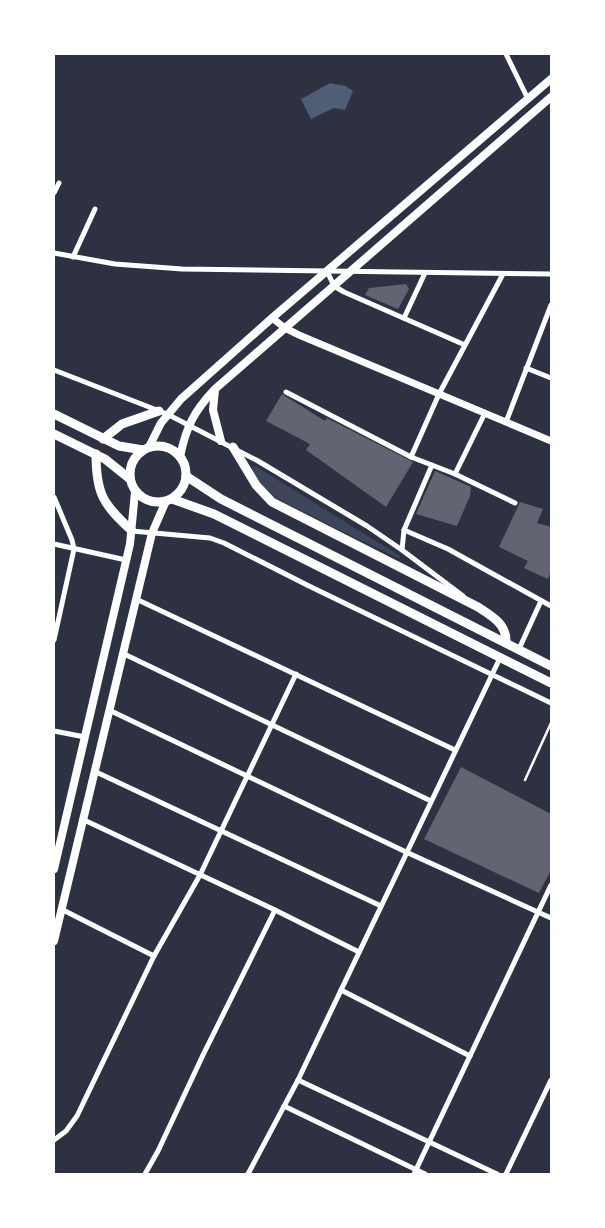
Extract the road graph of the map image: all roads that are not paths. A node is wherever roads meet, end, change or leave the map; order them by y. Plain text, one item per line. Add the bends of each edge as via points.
1 (506, 54) edge
2 (551, 79) edge
3 (551, 97) edge
4 (528, 99) junction
5 (59, 183) dead end
6 (54, 193) edge
7 (95, 209) dead end
8 (54, 253) edge
9 (73, 257) junction
10 (327, 271) junction
11 (351, 271) junction
12 (426, 273) junction
13 (503, 274) junction
14 (551, 274) edge
15 (334, 286) junction
16 (551, 305) edge
17 (272, 318) junction
18 (404, 318) junction
19 (285, 328) junction
20 (465, 345) junction
21 (526, 368) junction
22 (54, 370) edge
23 (551, 378) edge
24 (215, 389) junction
25 (286, 392) dead end
26 (439, 394) junction
27 (163, 413) junction
28 (485, 413) junction
29 (54, 414) edge
30 (506, 422) junction
31 (188, 425) junction
32 (54, 434) edge
33 (103, 439) junction
34 (221, 441) junction
35 (551, 441) edge
36 (232, 447) junction
37 (146, 449) junction
38 (96, 454) junction
39 (180, 457) junction
40 (411, 457) junction
41 (432, 465) junction
42 (455, 474) junction
43 (186, 476) junction
44 (130, 479) junction
45 (135, 492) junction
46 (54, 497) edge
47 (169, 500) junction
48 (514, 503) dead end
49 (404, 530) junction
50 (132, 531) junction
51 (152, 533) junction
52 (54, 544) edge
53 (74, 549) junction
54 (402, 550) junction
55 (126, 560) junction
56 (136, 598) junction
57 (541, 601) junction
58 (551, 606) edge
59 (478, 607) junction
60 (54, 640) edge
61 (506, 642) junction
62 (519, 649) junction
63 (122, 653) junction
64 (500, 658) junction
65 (551, 666) edge
66 (296, 674) junction
67 (492, 674) junction
68 (551, 683) edge
69 (551, 703) edge
70 (109, 710) junction
71 (551, 723) edge
72 (272, 724) junction
73 (54, 731) edge
74 (85, 738) junction
75 (456, 750) junction
76 (94, 771) junction
77 (247, 776) junction
78 (525, 780) dead end
79 (431, 801) junction
80 (82, 820) junction
81 (221, 830) junction
82 (406, 852) junction
83 (54, 867) edge
84 (200, 875) junction
85 (551, 885) edge
86 (381, 906) junction
87 (61, 909) junction
88 (275, 910) junction
89 (538, 911) junction
90 (551, 918) edge
91 (54, 941) edge
92 (359, 952) junction
93 (154, 956) junction
94 (341, 990) junction
95 (470, 1056) junction
96 (298, 1080) junction
97 (551, 1080) edge
98 (284, 1106) junction
99 (54, 1140) edge
100 (429, 1143) junction
101 (415, 1172) edge
102 (145, 1174) edge
103 (248, 1174) edge
104 (425, 1174) edge
105 (496, 1174) edge
106 (506, 1174) edge

1 - 4 street
2 - 4 main road
3 - 11 main road
4 - 10 main road
5 - 6 street
7 - 9 street
8 - 9 street
9 - 10 street via 149,268
10 - 11 street
10 - 15 street
10 - 17 main road
11 - 12 street
11 - 15 main road
12 - 13 street
12 - 18 street
13 - 14 street
13 - 20 street
15 - 18 street
15 - 19 main road
16 - 21 street
17 - 19 street
17 - 27 main road
18 - 20 street
19 - 24 main road
19 - 26 street
20 - 26 street
21 - 23 street
21 - 30 street
22 - 27 street
24 - 31 main road
24 - 34 main road via 214,416
25 - 40 street
26 - 28 street
26 - 40 street
27 - 31 street
27 - 33 highway via 122,424
27 - 37 main road
28 - 30 street
28 - 42 street
29 - 33 highway
30 - 35 street
31 - 34 street
31 - 39 main road
32 - 38 highway
33 - 37 highway via 127,448
34 - 36 street
36 - 54 street via 324,499
36 - 59 highway via 256,485 272,502
37 - 39 highway via 156,446 169,448
37 - 44 highway via 134,460
38 - 44 highway
38 - 50 highway via 101,495 110,510
39 - 43 highway
40 - 41 street
41 - 42 street
41 - 49 street
42 - 48 street
43 - 47 highway via 182,489
43 - 61 highway via 221,499
44 - 45 highway
45 - 47 highway via 146,500
45 - 50 main road
46 - 53 street
47 - 51 main road
47 - 64 highway via 214,514
49 - 54 street
49 - 57 street via 448,549
50 - 51 street
50 - 55 main road
51 - 56 main road
51 - 67 street via 210,538 224,543
52 - 53 street
53 - 55 street
53 - 60 street
54 - 59 street
55 - 74 main road
56 - 63 main road
56 - 66 street
57 - 58 street
57 - 62 street
59 - 61 highway via 502,625
61 - 62 highway
62 - 65 highway
63 - 70 main road
63 - 72 street
64 - 67 street
64 - 68 highway
66 - 72 street
66 - 75 street
67 - 69 street
67 - 75 street
70 - 76 main road
70 - 77 street
71 - 78 lane
72 - 77 street
72 - 79 street
73 - 74 street
74 - 83 main road
75 - 79 street
76 - 80 main road
76 - 81 street
77 - 81 street
77 - 82 street
79 - 82 street
80 - 84 street
80 - 87 main road
81 - 84 street
81 - 86 street
82 - 86 street
82 - 89 street
84 - 88 street
84 - 93 street
85 - 89 street
86 - 92 street
87 - 91 main road
87 - 93 street
88 - 92 street
88 - 102 street
89 - 90 street
89 - 95 street
92 - 94 street
93 - 99 street via 77,1116
94 - 95 street
94 - 96 street
95 - 100 street
96 - 98 street
96 - 100 street
97 - 106 street
98 - 101 street
98 - 103 street
100 - 101 street
100 - 105 street
101 - 104 street

